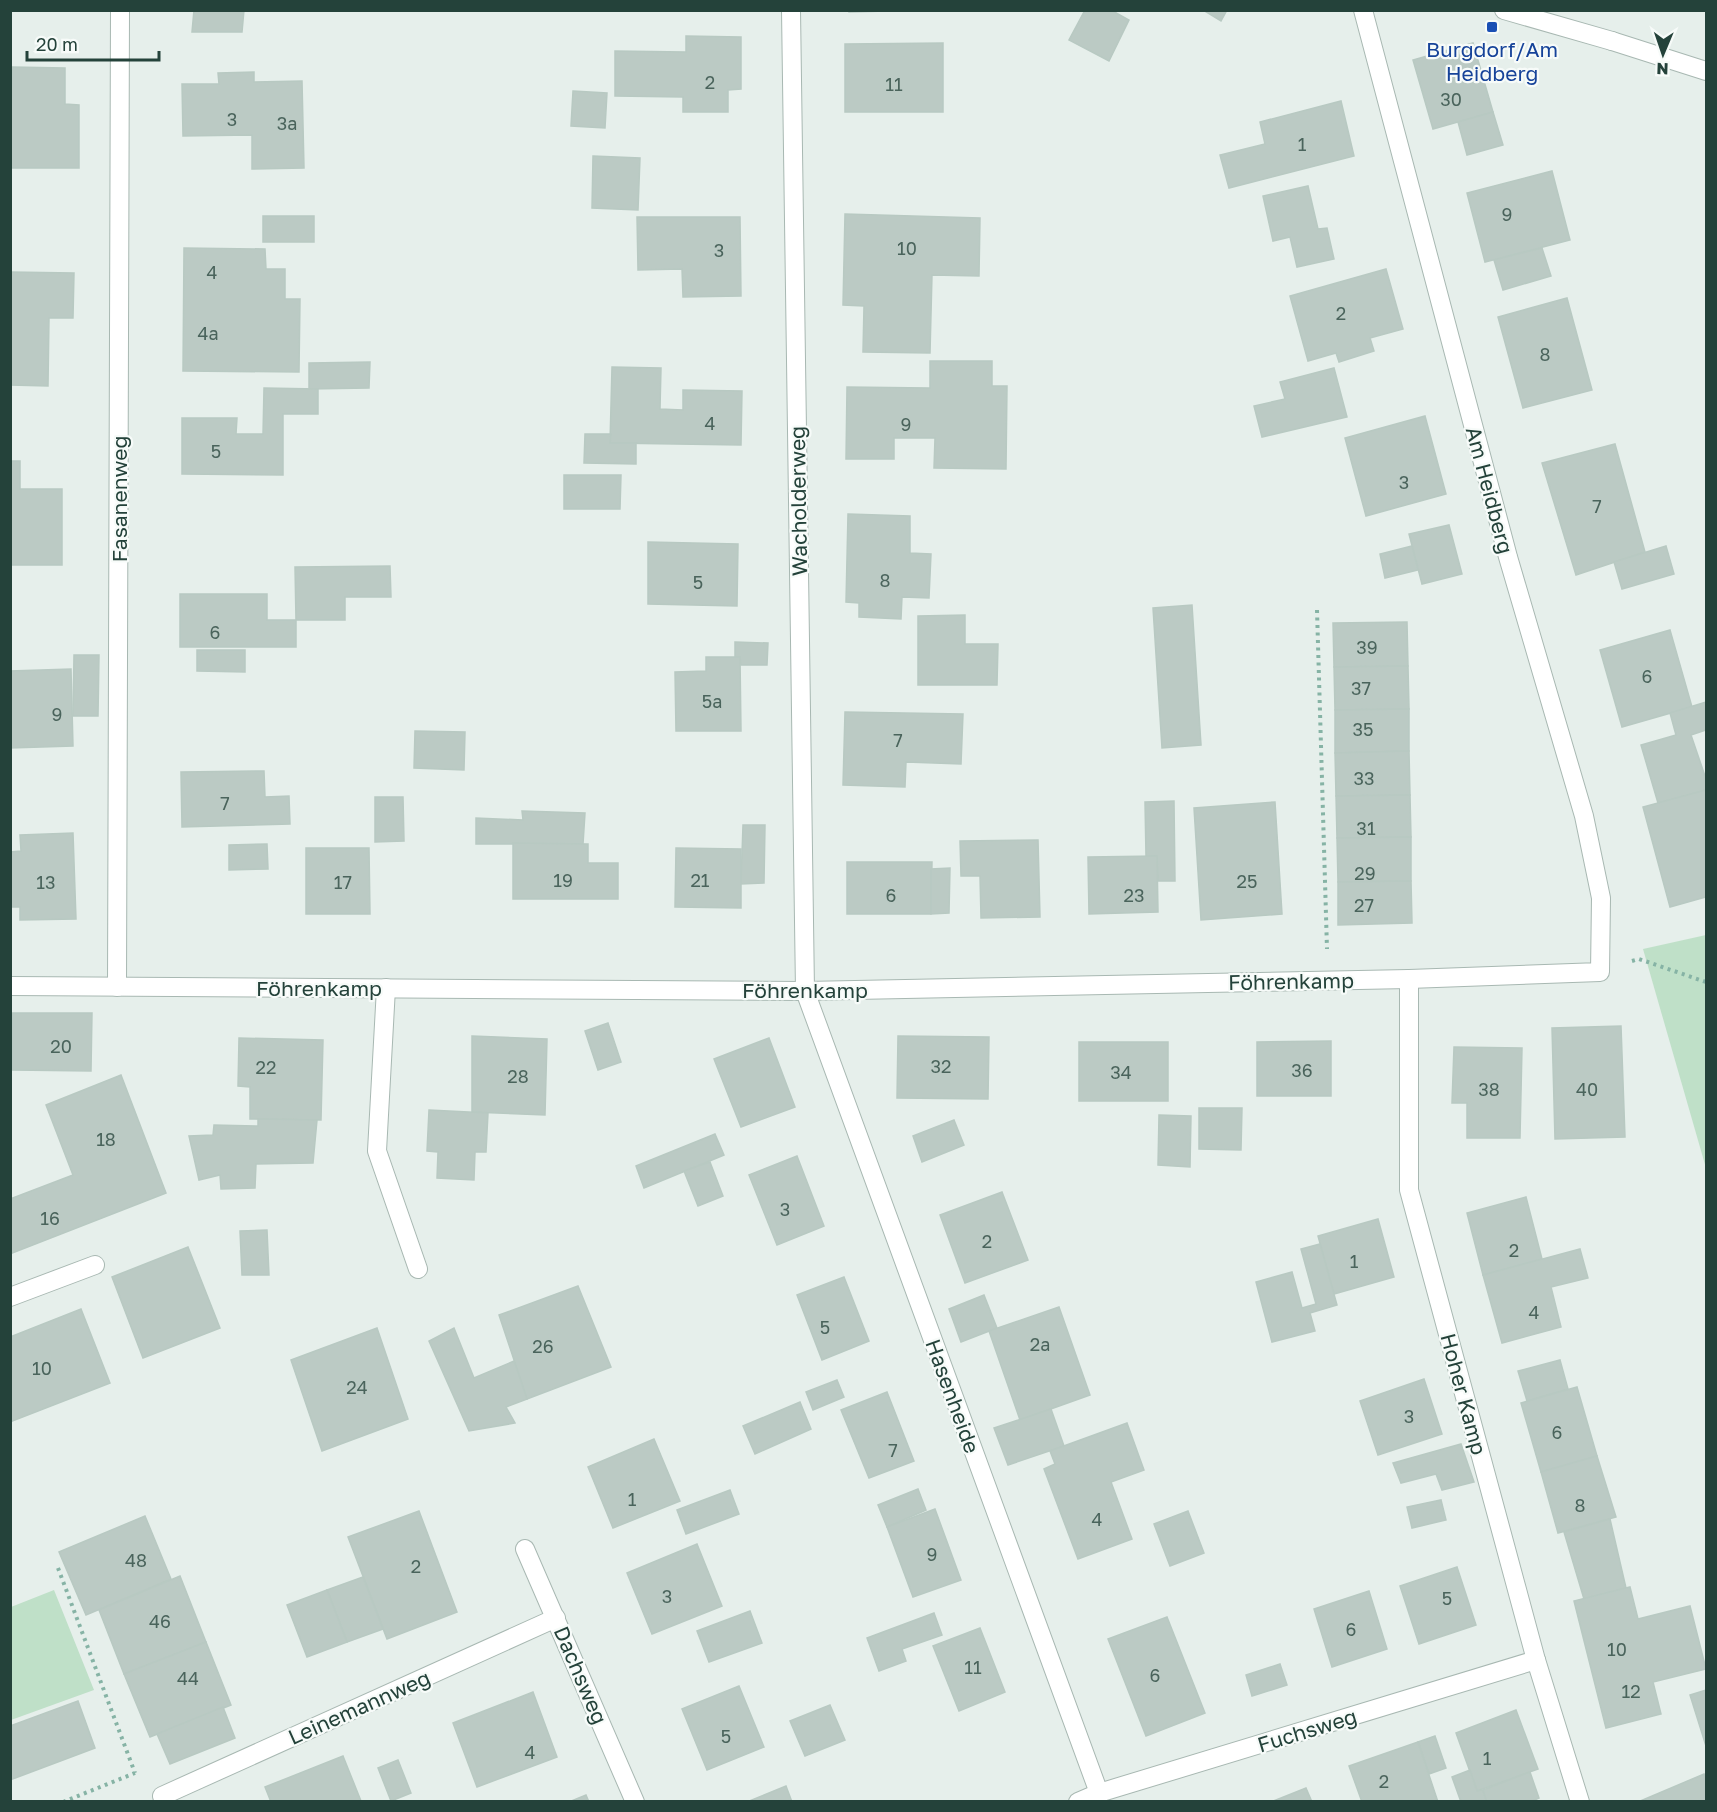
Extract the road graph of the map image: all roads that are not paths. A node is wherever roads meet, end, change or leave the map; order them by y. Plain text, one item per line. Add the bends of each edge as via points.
1 (120, 10) edge
2 (791, 10) edge
3 (1363, 10) edge
4 (1504, 10) edge
5 (1707, 71) edge
6 (1599, 972) joint
7 (1409, 978) junction
8 (10, 986) edge
9 (117, 987) junction
10 (386, 988) junction
11 (805, 991) junction
12 (96, 1265) dead end
13 (418, 1269) dead end
14 (10, 1297) edge
15 (525, 1549) dead end
16 (556, 1618) junction
17 (1536, 1660) junction
18 (1098, 1797) edge
19 (163, 1799) edge
20 (635, 1802) edge
21 (1078, 1802) edge
22 (1580, 1802) edge

1 - 9 street, Fasanenweg
2 - 11 street, Wacholderweg
3 - 6 street, Am Heidberg via 1508,557 1584,816 1601,898
4 - 5 street
6 - 7 street, Föhrenkamp
7 - 11 street, Föhrenkamp
7 - 17 street, Hoher Kamp via 1409,1190
8 - 9 street, Föhrenkamp
9 - 10 street, Föhrenkamp
10 - 11 street, Föhrenkamp
10 - 13 street via 377,1151
11 - 18 street, Hasenheide
12 - 14 street
15 - 16 street, Dachsweg
16 - 19 street, Leinemannweg
16 - 20 street, Dachsweg
17 - 18 street, Fuchsweg
17 - 22 street, Hoher Kamp
18 - 21 street, Fuchsweg

